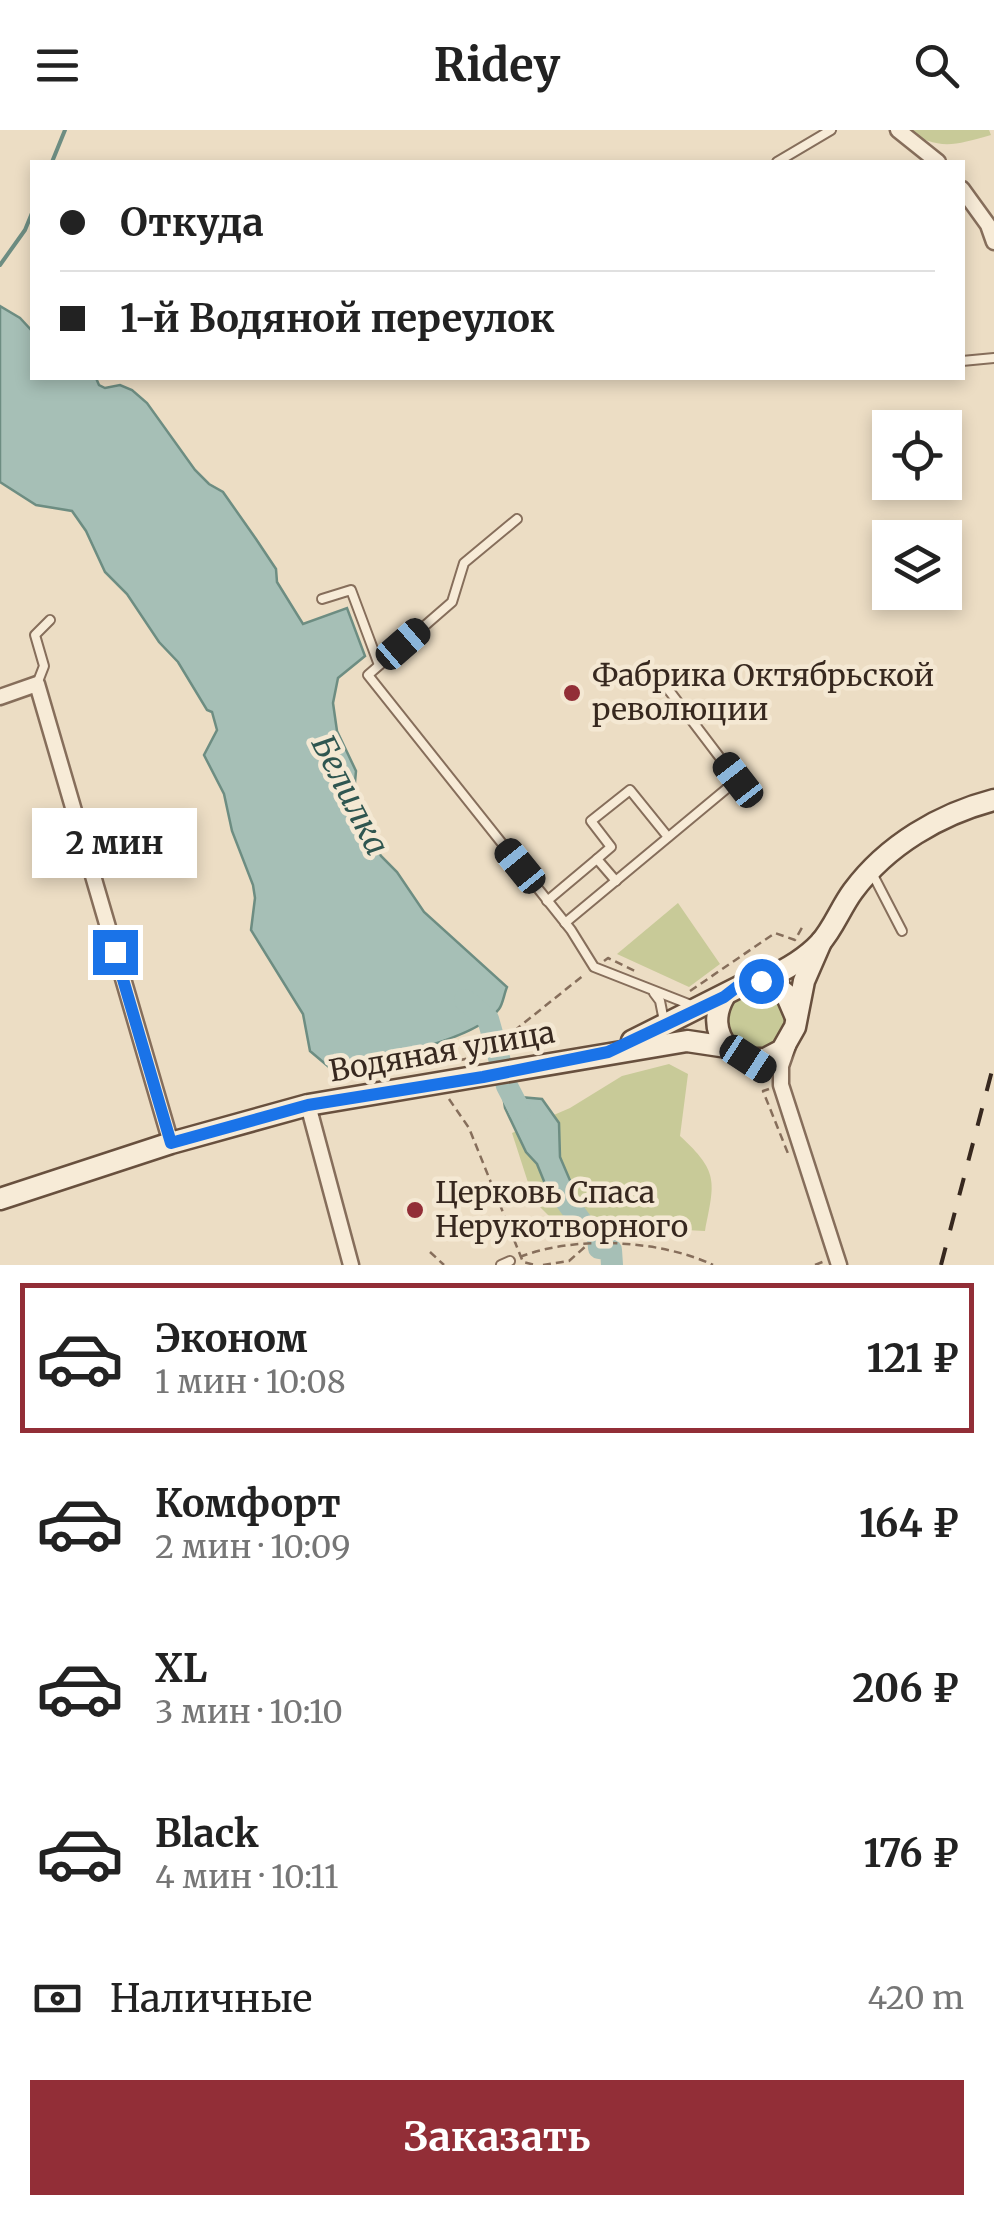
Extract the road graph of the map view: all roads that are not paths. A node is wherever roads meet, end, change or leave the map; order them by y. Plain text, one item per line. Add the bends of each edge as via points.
1 (831, 130) edge
2 (898, 130) edge
3 (780, 160) edge
4 (936, 160) edge
5 (965, 195) edge
6 (994, 242) edge
7 (994, 358) edge
8 (965, 362) edge
9 (517, 519) dead end
10 (322, 599) dead end
11 (50, 620) dead end
12 (379, 665) junction
13 (655, 672) dead end
14 (36, 684) junction
15 (0, 697) edge
16 (994, 800) edge
17 (668, 837) junction
18 (597, 859) junction
19 (870, 870) junction
20 (616, 881) junction
21 (548, 900) junction
22 (565, 922) junction
23 (902, 932) dead end
24 (821, 942) junction
25 (761, 981) junction
26 (651, 989) junction
27 (724, 997) junction
28 (693, 1001) junction
29 (796, 1015) junction
30 (664, 1027) junction
31 (789, 1042) junction
32 (728, 1047) junction
33 (608, 1052) junction
34 (748, 1059) junction
35 (781, 1086) junction
36 (308, 1105) junction
37 (171, 1143) junction
38 (0, 1200) edge
39 (510, 1262) dead end
40 (351, 1265) edge
41 (500, 1265) edge
42 (839, 1265) edge

1 - 3 lane
2 - 4 street
5 - 6 street
7 - 8 lane
9 - 12 lane via 464,563 452,602
10 - 12 lane via 351,590
11 - 14 lane via 35,635 44,666
12 - 21 lane via 368,675
13 - 17 lane via 738,780
14 - 15 street
14 - 37 street
16 - 19 street via 921,830
17 - 18 lane via 630,790 591,821 611,847
17 - 20 lane
18 - 20 lane
18 - 21 lane
19 - 23 lane
19 - 24 street
20 - 22 lane
21 - 22 lane
22 - 26 lane via 594,967
24 - 25 street
24 - 29 street
25 - 27 street via 742,983
25 - 29 street via 786,994
26 - 28 lane
26 - 30 lane via 664,1011
27 - 28 street
27 - 32 street via 717,1018
28 - 30 street
29 - 31 street
30 - 33 street
31 - 34 street via 775,1055
31 - 35 street
32 - 33 street via 686,1041
32 - 34 street
33 - 36 street, Водяная улица
34 - 35 street
35 - 42 street
36 - 37 street, Водяная улица
36 - 40 street
37 - 38 street, Водяная улица
39 - 41 lane

